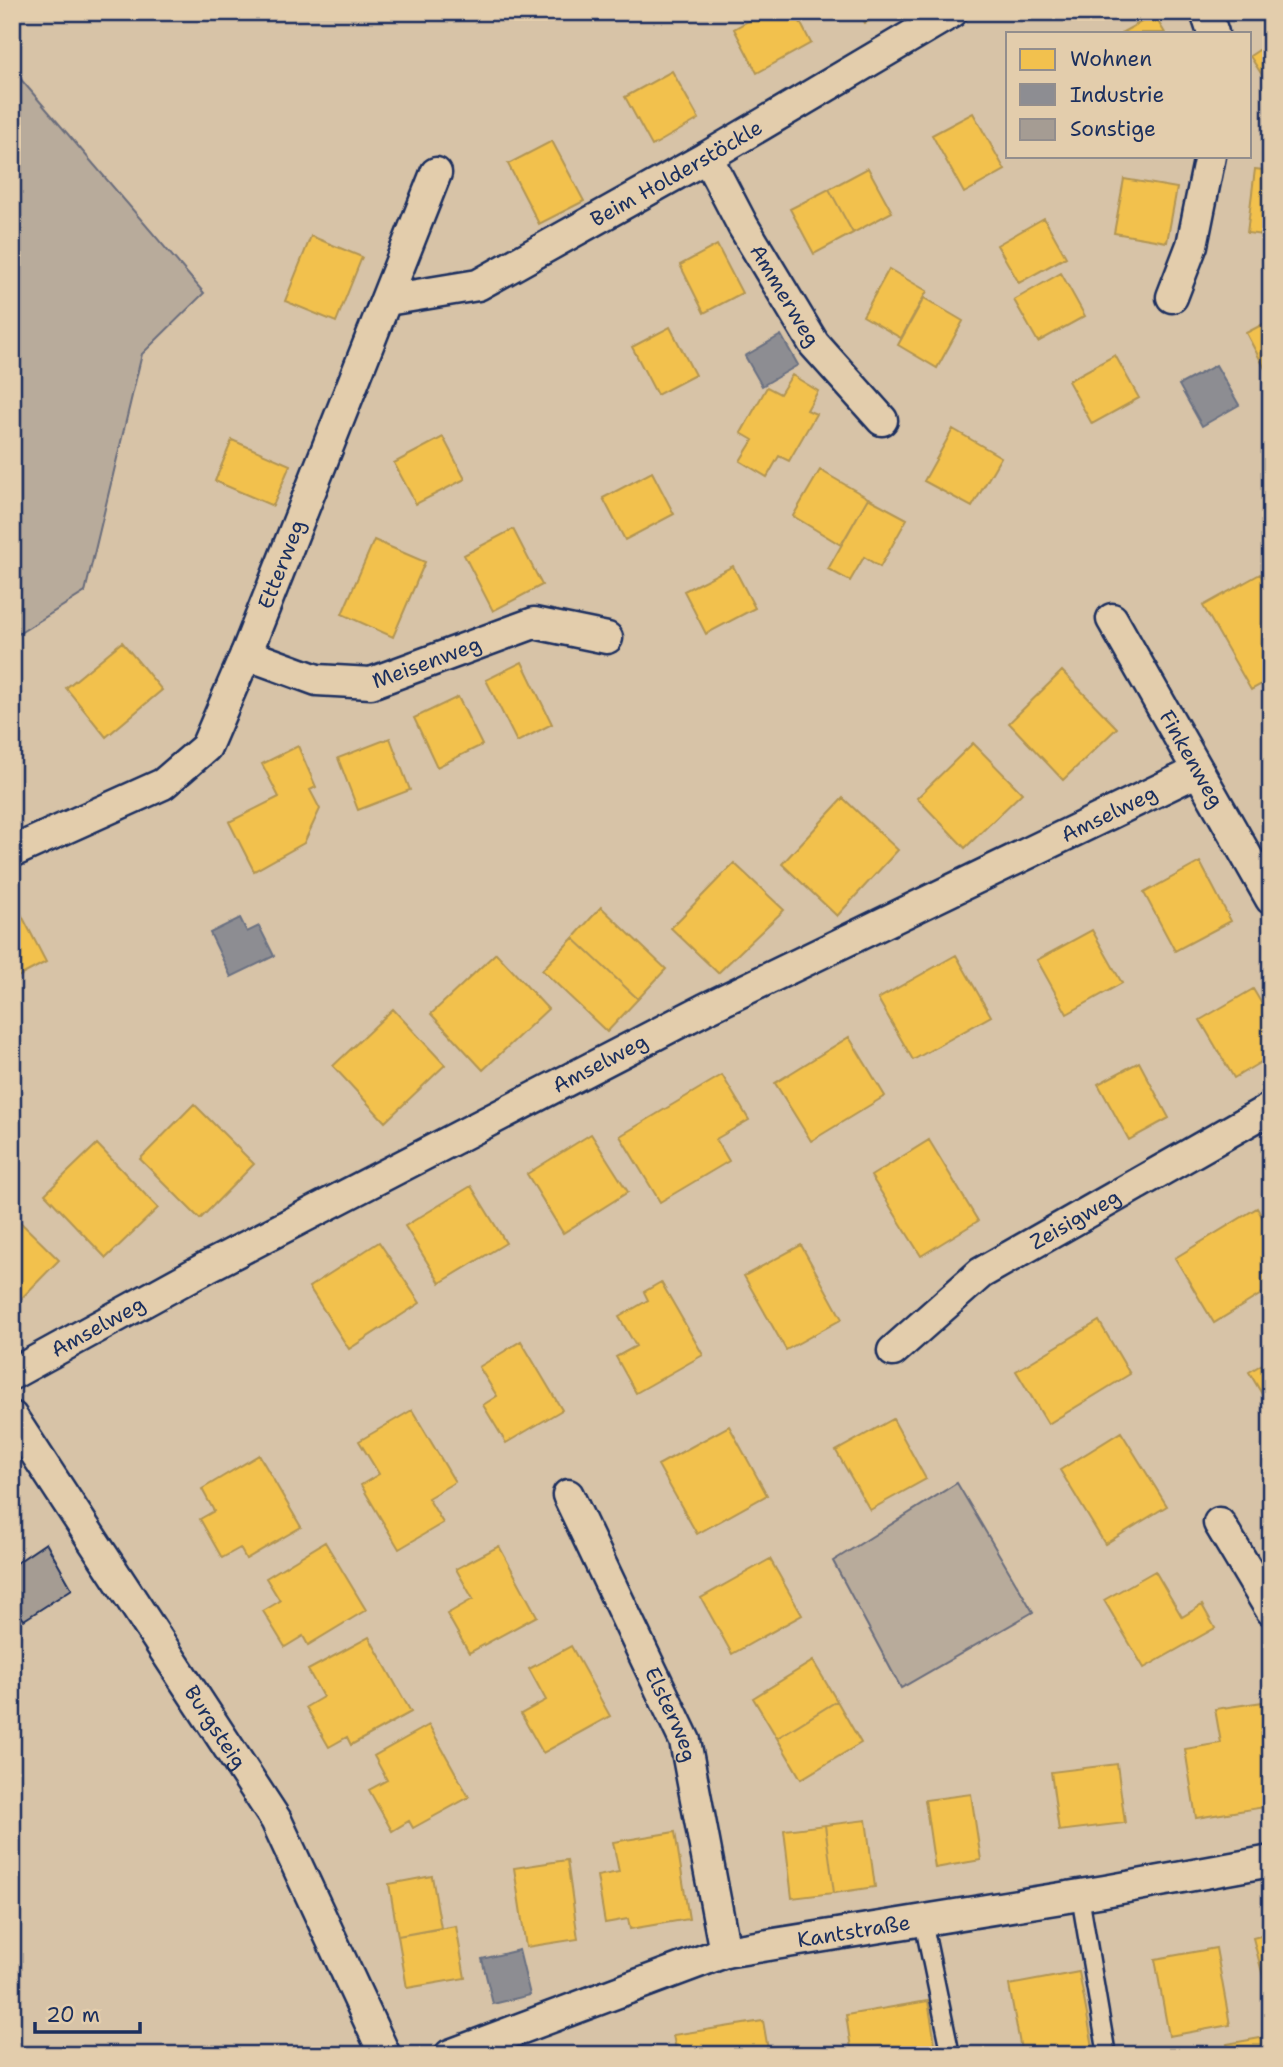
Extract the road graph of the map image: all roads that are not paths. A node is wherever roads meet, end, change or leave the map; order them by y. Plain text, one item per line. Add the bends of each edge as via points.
1 (952, 12) edge
2 (1206, 12) edge
3 (1213, 32) edge
4 (708, 157) junction
5 (1210, 158) edge
6 (436, 173) dead end
7 (1172, 297) dead end
8 (387, 300) junction
9 (882, 420) dead end
10 (1112, 619) dead end
11 (607, 638) dead end
12 (246, 654) junction
13 (1198, 771) junction
14 (12, 852) edge
15 (1271, 899) edge
16 (1271, 1108) edge
17 (893, 1351) dead end
18 (12, 1374) edge
19 (12, 1416) edge
20 (568, 1495) dead end
21 (1219, 1523) dead end
22 (1271, 1610) edge
23 (1271, 1860) edge
24 (1080, 1896) junction
25 (923, 1921) junction
26 (725, 1952) junction
27 (385, 2055) edge
28 (450, 2055) edge
29 (951, 2055) edge
30 (1107, 2055) edge

1 - 4 street, Beim Holderstöckle
2 - 3 street
4 - 8 street, Beim Holderstöckle via 478,285
4 - 9 street, Ammerweg via 743,226 814,344
5 - 7 street via 1192,245
6 - 8 street, Etterweg
8 - 12 street, Etterweg
10 - 13 street, Finkenweg
11 - 12 street, Meisenweg via 534,623 371,683 317,680
12 - 14 street, Etterweg via 206,747 163,784
13 - 15 street, Finkenweg
13 - 18 street, Amselweg via 705,1009 207,1266
16 - 17 street, Zeisigweg via 981,1273
19 - 27 street, Burgsteig via 276,1820
20 - 26 street, Elsterweg via 685,1741
21 - 22 street
23 - 24 street, Kantstraße
24 - 25 street, Kantstraße
24 - 30 lane
25 - 26 street, Kantstraße
25 - 29 lane
26 - 28 street, Kantstraße

